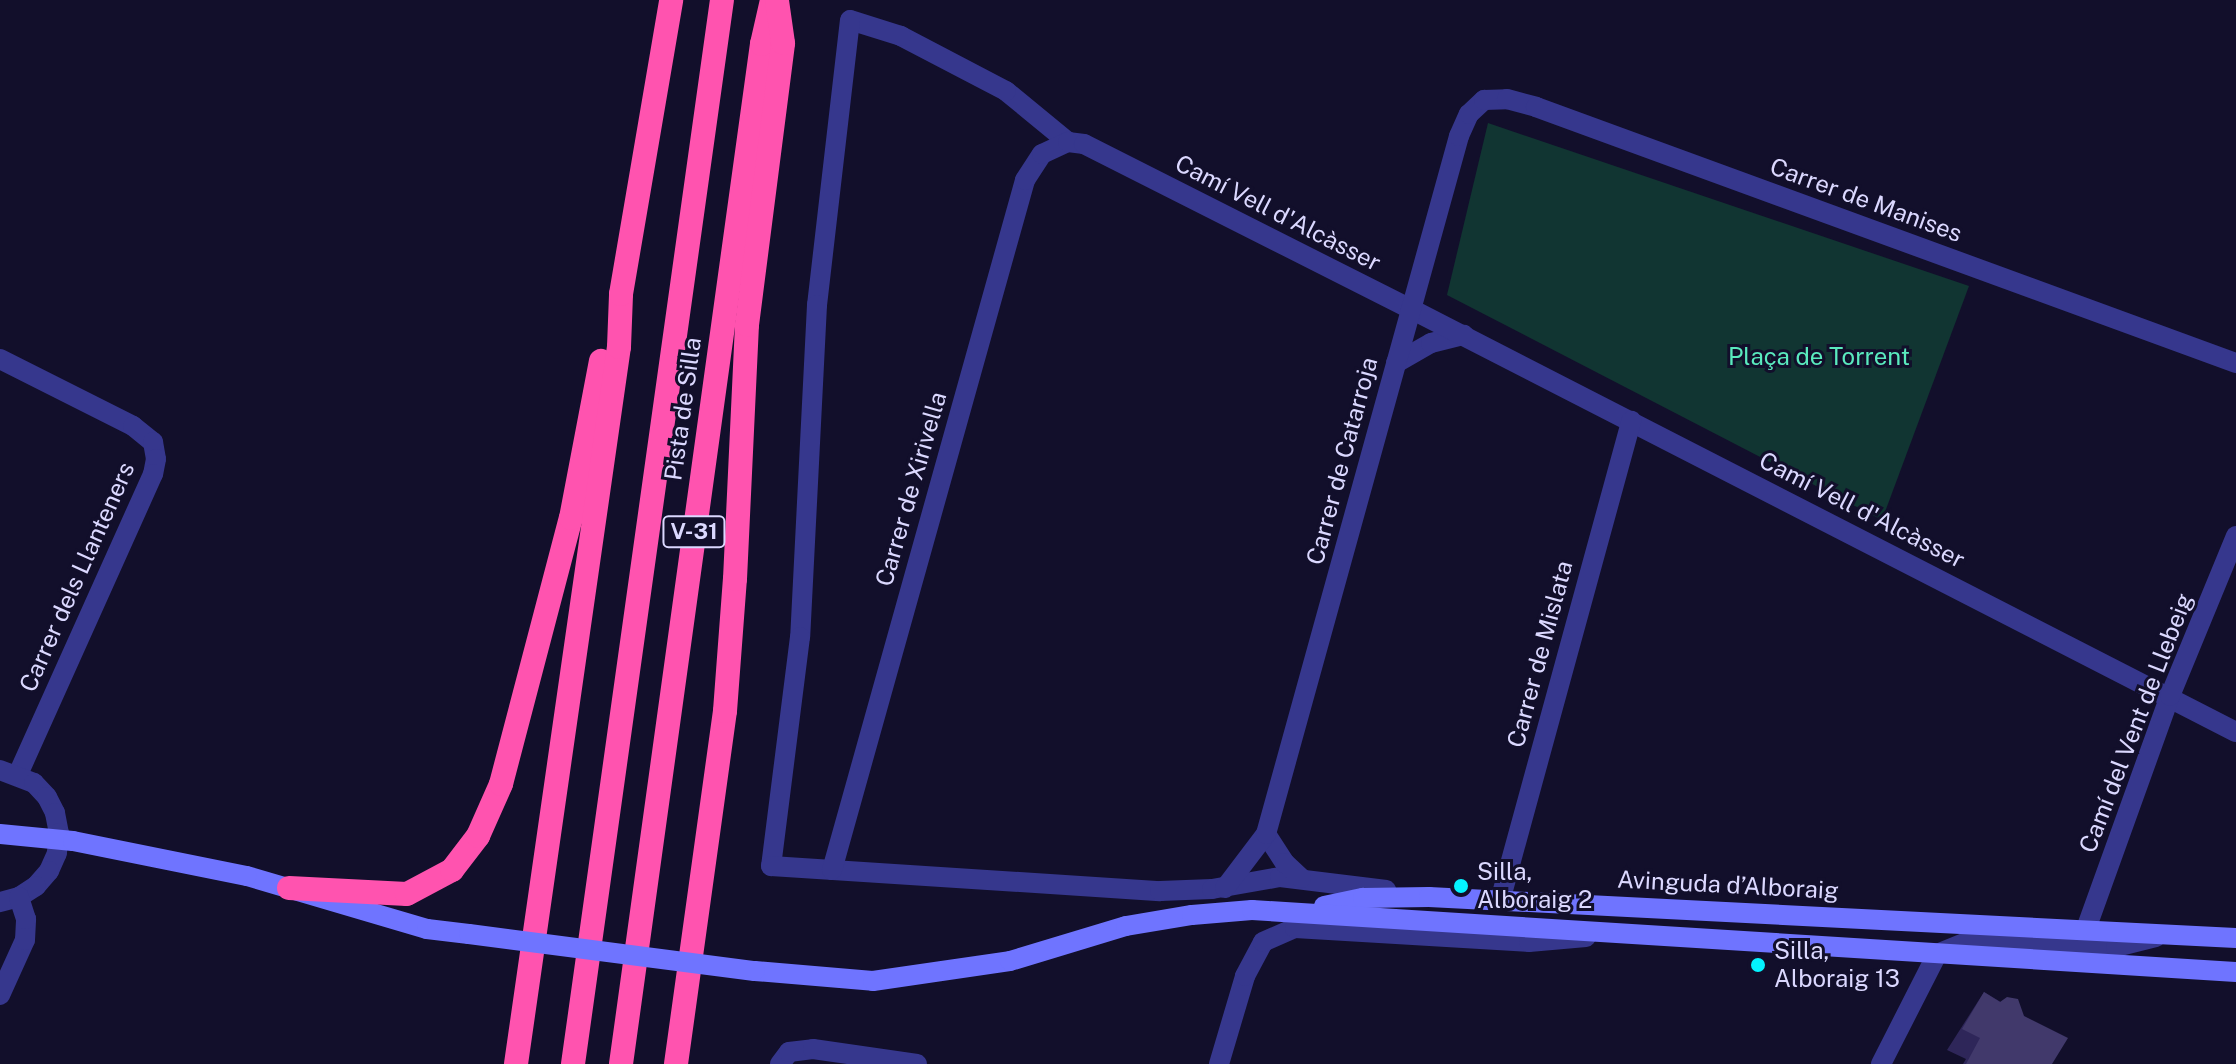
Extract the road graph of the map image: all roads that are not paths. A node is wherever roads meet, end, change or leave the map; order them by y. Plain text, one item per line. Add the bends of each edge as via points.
1 (671, 0) edge
2 (722, 0) edge
3 (775, 0) edge
4 (1477, 105) joint
5 (1068, 142) junction
6 (621, 294) junction
7 (1411, 309) junction
8 (1464, 335) junction
9 (0, 359) edge
10 (1396, 363) junction
11 (2236, 363) edge
12 (1631, 421) junction
13 (2236, 536) edge
14 (2170, 696) junction
15 (2236, 732) edge
16 (9, 772) edge
17 (0, 834) edge
18 (1266, 834) junction
19 (832, 870) junction
20 (1301, 878) junction
21 (289, 888) junction
22 (1225, 888) junction
23 (1460, 899) junction
24 (10, 900) edge
25 (1500, 901) junction
26 (1301, 910) junction
27 (2086, 929) junction
28 (1625, 933) junction
29 (2167, 934) junction
30 (2236, 938) edge
31 (1937, 954) junction
32 (2236, 972) edge
33 (0, 995) edge
34 (516, 1064) edge
35 (573, 1064) edge
36 (621, 1064) edge
37 (676, 1064) edge
38 (780, 1064) edge
39 (917, 1064) edge
40 (1219, 1064) edge
41 (1881, 1064) edge

1 - 6 highway
2 - 35 highway, Pista de Silla / V-31
3 - 36 highway, Pista de Silla / V-31 via 762,44
3 - 37 highway via 783,43 747,325 725,711
4 - 7 street, Carrer de Catarroja via 1459,136
4 - 11 street, Carrer de Manises via 1495,98 1536,107
5 - 7 street, Camí Vell d'Alcàsser via 1084,144
5 - 19 street, Carrer de Xirivella via 1042,154 1025,180
5 - 19 street via 1006,91 901,36 850,20 817,305 800,637 771,866
6 - 21 highway via 604,344 571,518 501,784 478,836 452,870 407,894
6 - 34 highway via 619,347
7 - 8 street, Camí Vell d'Alcàsser
7 - 10 street, Carrer de Catarroja
8 - 10 street via 1431,343
8 - 12 street, Camí Vell d'Alcàsser
9 - 16 street, Carrer dels Llanteners via 133,426 153,442 156,459
10 - 18 street, Carrer de Catarroja
12 - 14 street, Camí Vell d'Alcàsser
12 - 25 street, Carrer de Mislata
13 - 14 street, Camí del Vent de Llebeig
14 - 15 street, Camí Vell d'Alcàsser
14 - 27 street, Camí del Vent de Llebeig
16 - 24 street via 47,797 59,833 49,871 36,886
17 - 21 street, bridge via 73,841
18 - 20 street
18 - 22 street, Carrer de Catarroja
19 - 22 street via 1128,890
20 - 22 street via 1265,878
20 - 23 street
21 - 26 street, bridge via 427,929 873,981 1010,961 1126,926 1192,915
23 - 25 street, Avinguda d’Alboraig
23 - 26 street, Avinguda d’Alboraig via 1363,898
24 - 33 street via 26,919 25,940
25 - 27 street, Avinguda d’Alboraig
26 - 28 street, Avinguda d’Alboraig
27 - 29 street, Avinguda d’Alboraig
28 - 31 street, Avinguda d’Alboraig
28 - 40 street via 1529,942 1295,928 1263,942 1245,976
29 - 30 street, Avinguda d’Alboraig
29 - 31 street, Avinguda d’Alboraig via 2116,947 1969,941
31 - 32 street, Avinguda d’Alboraig
31 - 41 street
38 - 39 street via 789,1052 813,1049

